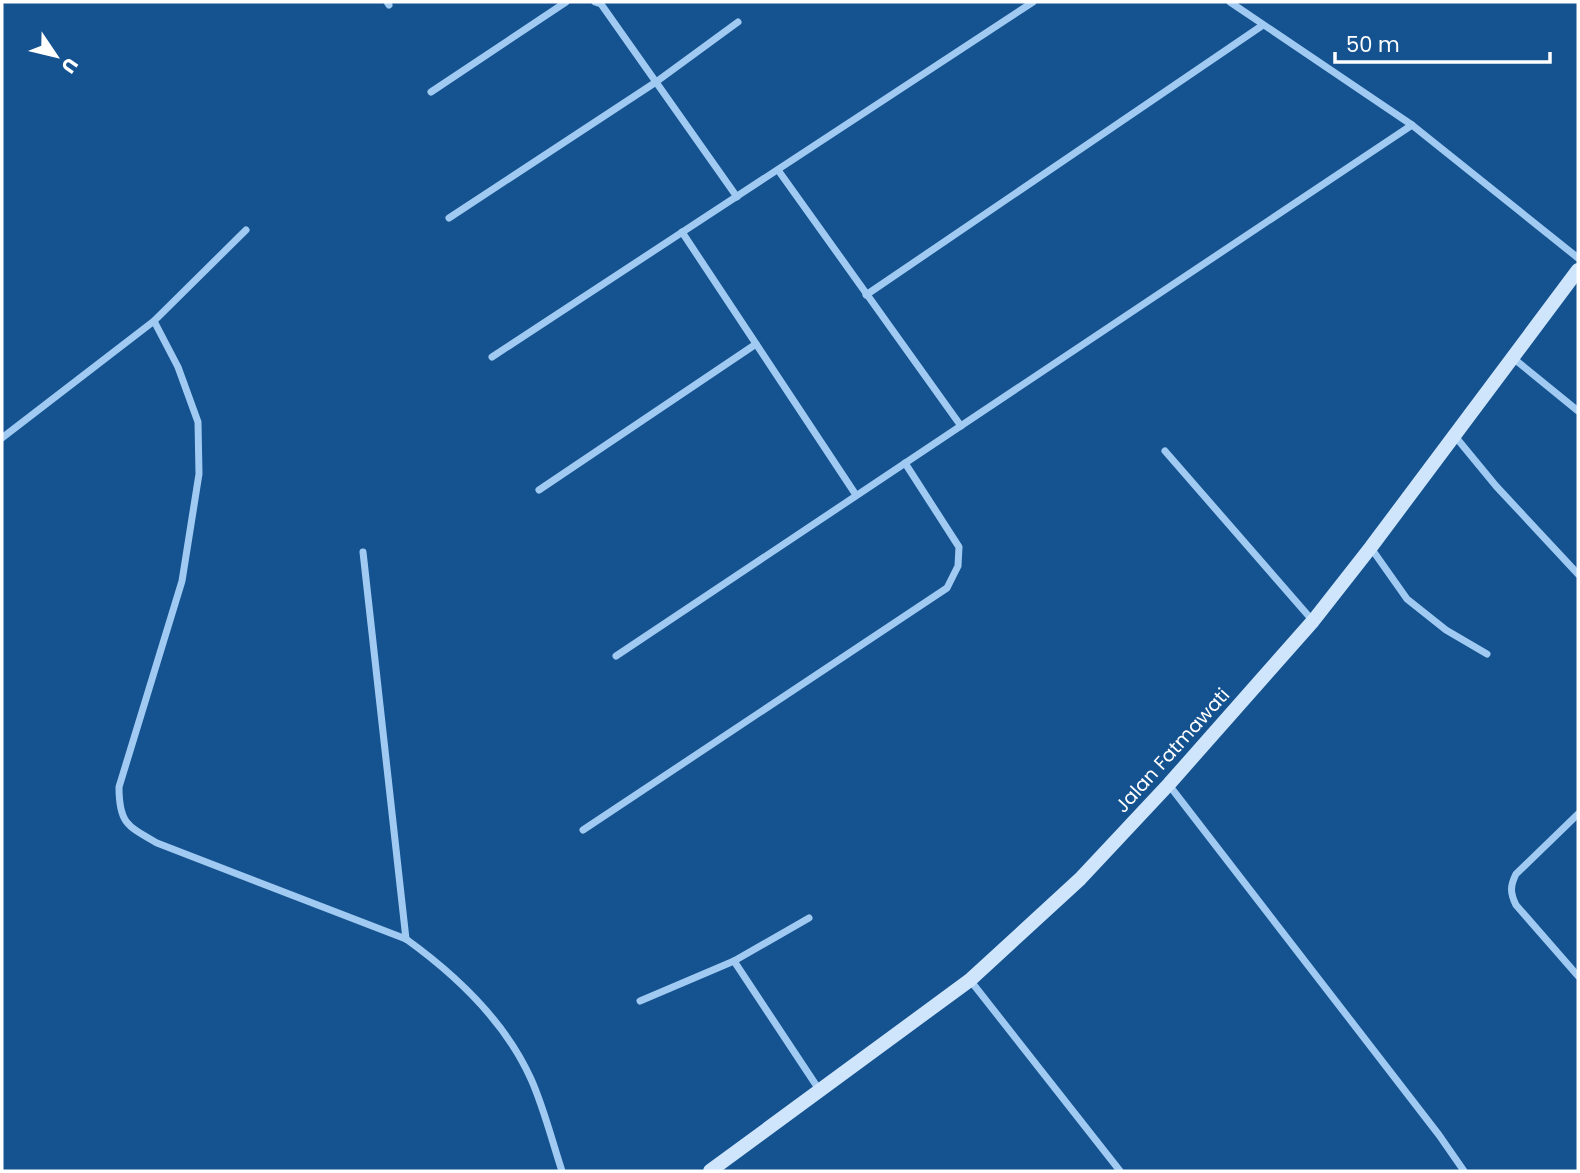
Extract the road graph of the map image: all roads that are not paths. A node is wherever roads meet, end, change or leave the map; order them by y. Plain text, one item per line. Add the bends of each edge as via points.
1 (566, 2) edge
2 (595, 2) edge
3 (1033, 2) edge
4 (1230, 2) edge
5 (738, 22) dead end
6 (1263, 24) junction
7 (656, 82) junction
8 (431, 92) dead end
9 (1412, 125) junction
10 (778, 170) junction
11 (737, 197) junction
12 (449, 218) dead end
13 (246, 230) dead end
14 (682, 232) junction
15 (1578, 258) edge
16 (1578, 270) edge
17 (866, 295) junction
18 (154, 321) junction
19 (756, 344) junction
20 (492, 357) dead end
21 (1512, 358) junction
22 (1578, 411) edge
23 (961, 426) junction
24 (1454, 435) junction
25 (2, 438) edge
26 (1165, 451) dead end
27 (905, 463) junction
28 (539, 490) dead end
29 (856, 495) junction
30 (1371, 547) junction
31 (363, 552) dead end
32 (1578, 574) edge
33 (1313, 621) junction
34 (1488, 654) dead end
35 (616, 656) dead end
36 (1168, 784) junction
37 (1578, 814) edge
38 (583, 830) dead end
39 (809, 918) dead end
40 (406, 939) junction
41 (734, 961) junction
42 (1578, 976) edge
43 (970, 980) junction
44 (640, 1001) dead end
45 (820, 1091) junction
46 (562, 1171) edge
47 (710, 1171) edge
48 (1120, 1171) edge
49 (1464, 1171) edge

1 - 8 street
2 - 7 street via 601,4
3 - 10 street
4 - 6 street
5 - 7 street
6 - 9 street
6 - 17 street
7 - 11 street
7 - 12 street
9 - 15 street
9 - 23 street
10 - 11 street
10 - 17 street
11 - 14 street
13 - 18 street
14 - 19 street
14 - 20 street
16 - 21 street, Jalan Fatmawati
17 - 23 street
18 - 25 street
18 - 40 street via 178,367 198,422 199,474 182,581 119,787 119,808 125,822 157,843
19 - 28 street
19 - 29 street
21 - 22 street
21 - 24 street, Jalan Fatmawati
23 - 27 street
24 - 30 street, Jalan Fatmawati
24 - 32 street
26 - 33 street
27 - 29 street
27 - 38 street via 959,547 958,566 947,588
29 - 35 street
30 - 33 street, Jalan Fatmawati
30 - 34 street via 1407,599 1446,630
31 - 40 street
33 - 36 street, Jalan Fatmawati
36 - 43 street, Jalan Fatmawati via 1080,879
36 - 49 street
37 - 42 street via 1511,884 1516,905
39 - 41 street
40 - 46 street via 478,1001 506,1035 531,1079
41 - 44 street
41 - 45 street
43 - 45 street, Jalan Fatmawati
43 - 48 street
45 - 47 street, Jalan Fatmawati

